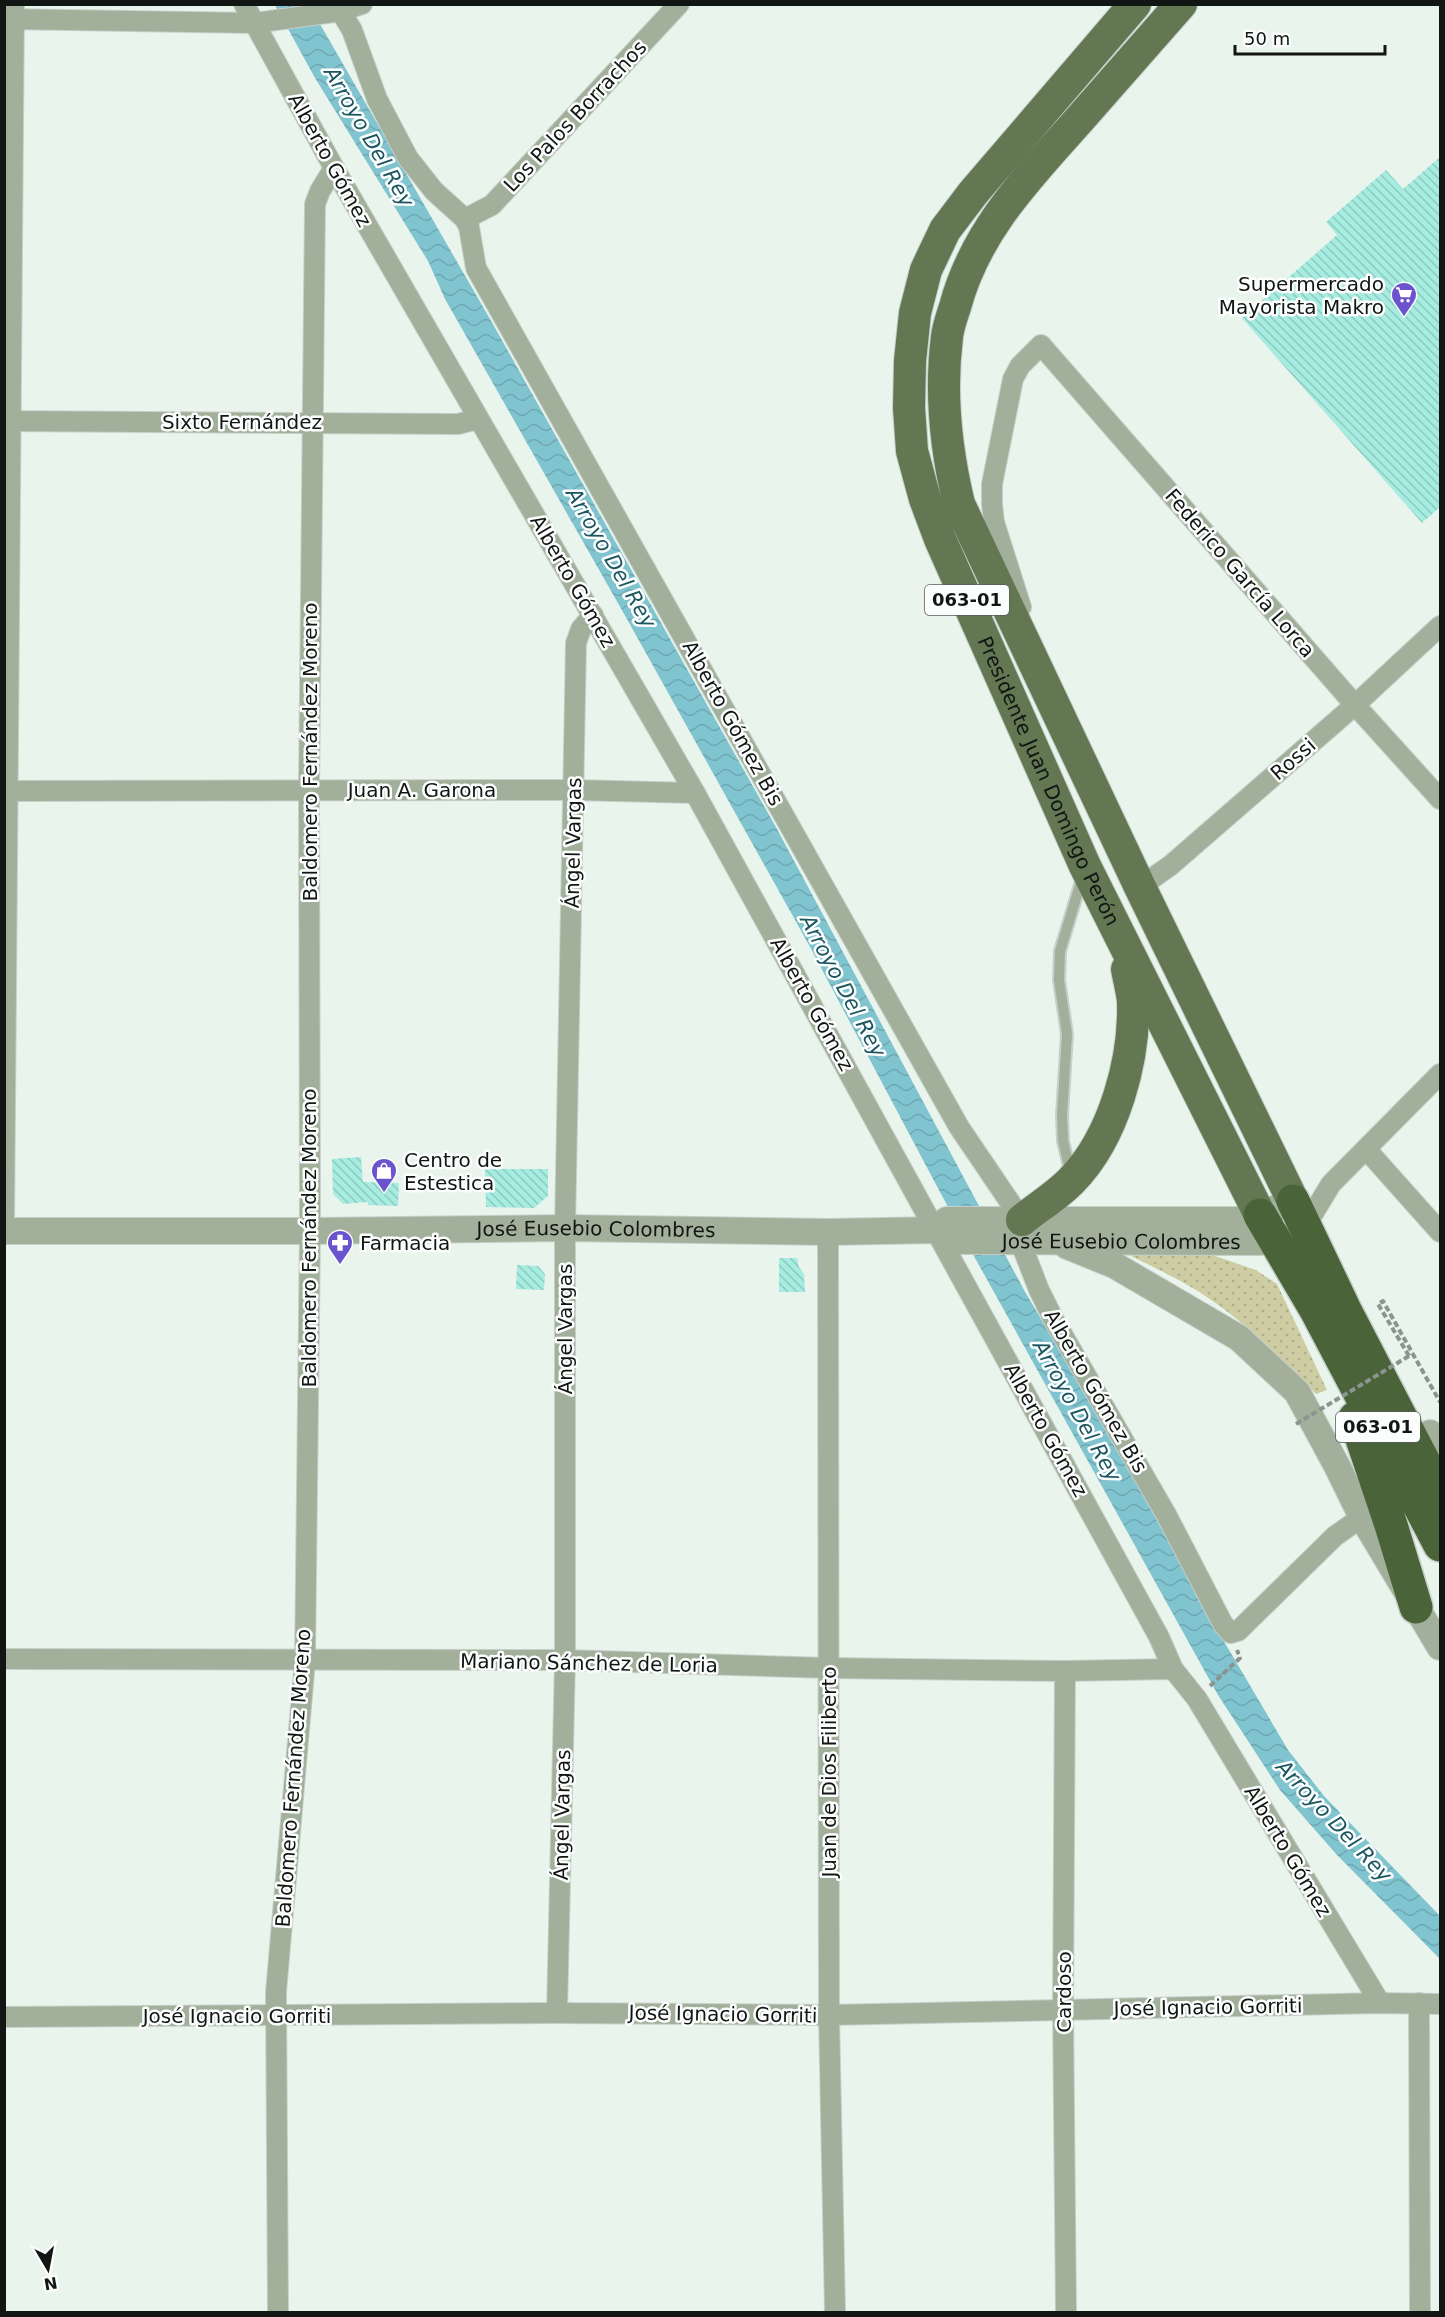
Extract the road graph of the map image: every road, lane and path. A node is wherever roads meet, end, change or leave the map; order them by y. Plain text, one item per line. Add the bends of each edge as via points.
1 (244, 4) edge
2 (362, 4) edge
3 (679, 4) edge
4 (1181, 4) edge
5 (339, 8) edge
6 (1125, 8) edge
7 (11, 14) edge
8 (254, 22) junction
9 (334, 168) junction
10 (465, 219) junction
11 (478, 419) junction
12 (8, 421) edge
13 (312, 422) junction
14 (593, 615) junction
15 (1440, 626) edge
16 (1048, 692) junction
17 (1355, 705) junction
18 (309, 790) junction
19 (574, 790) junction
20 (7, 791) edge
21 (694, 793) junction
22 (1440, 799) edge
23 (1086, 866) junction
24 (1140, 887) junction
25 (1122, 942) junction
26 (1440, 1074) edge
27 (1366, 1149) junction
28 (1072, 1180) junction
29 (1331, 1184) junction
30 (1284, 1221) junction
31 (566, 1228) junction
32 (4, 1230) edge
33 (948, 1230) junction
34 (1011, 1230) junction
35 (310, 1231) junction
36 (828, 1232) junction
37 (1440, 1232) edge
38 (1056, 1242) junction
39 (1330, 1310) junction
40 (1296, 1424) dead end
41 (1438, 1428) edge
42 (1440, 1492) edge
43 (1362, 1517) junction
44 (1440, 1545) edge
45 (1416, 1607) junction
46 (1440, 1647) edge
47 (1240, 1658) dead end
48 (4, 1659) edge
49 (565, 1660) junction
50 (305, 1661) junction
51 (828, 1668) junction
52 (1173, 1669) junction
53 (1065, 1671) junction
54 (1209, 1686) dead end
55 (1380, 2003) junction
56 (1419, 2003) junction
57 (1440, 2004) edge
58 (1064, 2010) junction
59 (557, 2013) junction
60 (829, 2015) junction
61 (276, 2016) junction
62 (4, 2017) edge
63 (278, 2313) edge
64 (835, 2313) edge
65 (1066, 2313) edge
66 (1420, 2313) edge

1 - 8 street, Alberto Gómez
2 - 5 street
3 - 10 street, Los Palos Borrachos via 492,205
4 - 16 main road, Presidente Juan Domingo Perón / 063-01 via 1000,211 976,250 947,336 947,431 959,504
5 - 8 street
5 - 10 street via 352,30 377,99 408,158 434,191
6 - 23 main road, Presidente Juan Domingo Perón / 063-01 via 945,230 926,270 915,313 910,361 912,452 925,499
7 - 8 street
7 - 12 street
8 - 9 street, Alberto Gómez
9 - 11 street, Alberto Gómez
9 - 13 street, Baldomero Fernández Moreno via 315,204
10 - 34 street, Alberto Gómez Bis via 476,268 959,1126
11 - 13 street, Sixto Fernández via 458,423
11 - 14 street, Alberto Gómez
12 - 13 street, Sixto Fernández
12 - 20 street
13 - 18 street, Baldomero Fernández Moreno
14 - 19 street, Ángel Vargas via 576,643
14 - 21 street, Alberto Gómez
15 - 17 street, Rossi
16 - 17 street, Federico García Lorca via 994,522 992,504 992,484 1013,379 1041,345
16 - 24 main road, Presidente Juan Domingo Perón / 063-01
17 - 22 street, Federico García Lorca
17 - 24 street, Rossi via 1171,865
18 - 19 street, Juan A. Garona
18 - 20 street, Juan A. Garona
18 - 35 street, Baldomero Fernández Moreno
19 - 21 street, Juan A. Garona
19 - 31 street, Ángel Vargas
20 - 32 street
21 - 33 street, Alberto Gómez
23 - 25 main road, Presidente Juan Domingo Perón / 063-01
23 - 28 lane via 1060,951 1059,980 1067,1034 1063,1141
24 - 30 main road, Presidente Juan Domingo Perón / 063-01
25 - 28 main road via 1133,999 1129,1051 1118,1100 1102,1142
25 - 30 main road, Presidente Juan Domingo Perón / 063-01
26 - 27 street
27 - 29 street
27 - 37 street
28 - 34 main road
29 - 30 street
29 - 30 street
30 - 34 street, José Eusebio Colombres
30 - 38 street, José Eusebio Colombres
30 - 39 highway, 063-01
31 - 35 street, José Eusebio Colombres
31 - 36 street, José Eusebio Colombres
31 - 49 street, Ángel Vargas
32 - 35 street, José Eusebio Colombres
33 - 34 street, José Eusebio Colombres
33 - 36 street, José Eusebio Colombres
33 - 52 street, Alberto Gómez
34 - 38 street, José Eusebio Colombres
34 - 43 street, Alberto Gómez Bis via 1054,1320 1231,1633 1238,1631 1335,1536
35 - 50 street, Baldomero Fernández Moreno
36 - 51 street, Juan de Dios Filiberto
38 - 43 street via 1114,1265 1239,1338 1304,1401
39 - 41 highway via 1379,1342
39 - 42 highway, 063-01
39 - 44 highway, 063-01
39 - 45 highway
40 - 41 path, bridge via 1409,1356 1378,1304 1383,1301 1415,1355
43 - 45 street
45 - 46 street
47 - 54 path
48 - 50 street, Mariano Sánchez de Loria
49 - 50 street, Mariano Sánchez de Loria
49 - 51 street, Mariano Sánchez de Loria
49 - 59 street, Ángel Vargas
50 - 61 street, Baldomero Fernández Moreno
51 - 53 street, Mariano Sánchez de Loria
51 - 60 street, Juan de Dios Filiberto
52 - 53 street, Mariano Sánchez de Loria
52 - 55 street, Alberto Gómez via 1197,1699
53 - 58 street, Cardoso
55 - 56 street, José Ignacio Gorriti
55 - 58 street, José Ignacio Gorriti
56 - 57 street, José Ignacio Gorriti
56 - 66 street
58 - 60 street, José Ignacio Gorriti
58 - 65 street, Cardoso
59 - 60 street, José Ignacio Gorriti
59 - 61 street, José Ignacio Gorriti
60 - 64 street, Juan de Dios Filiberto
61 - 62 street, José Ignacio Gorriti
61 - 63 street, Baldomero Fernández Moreno

